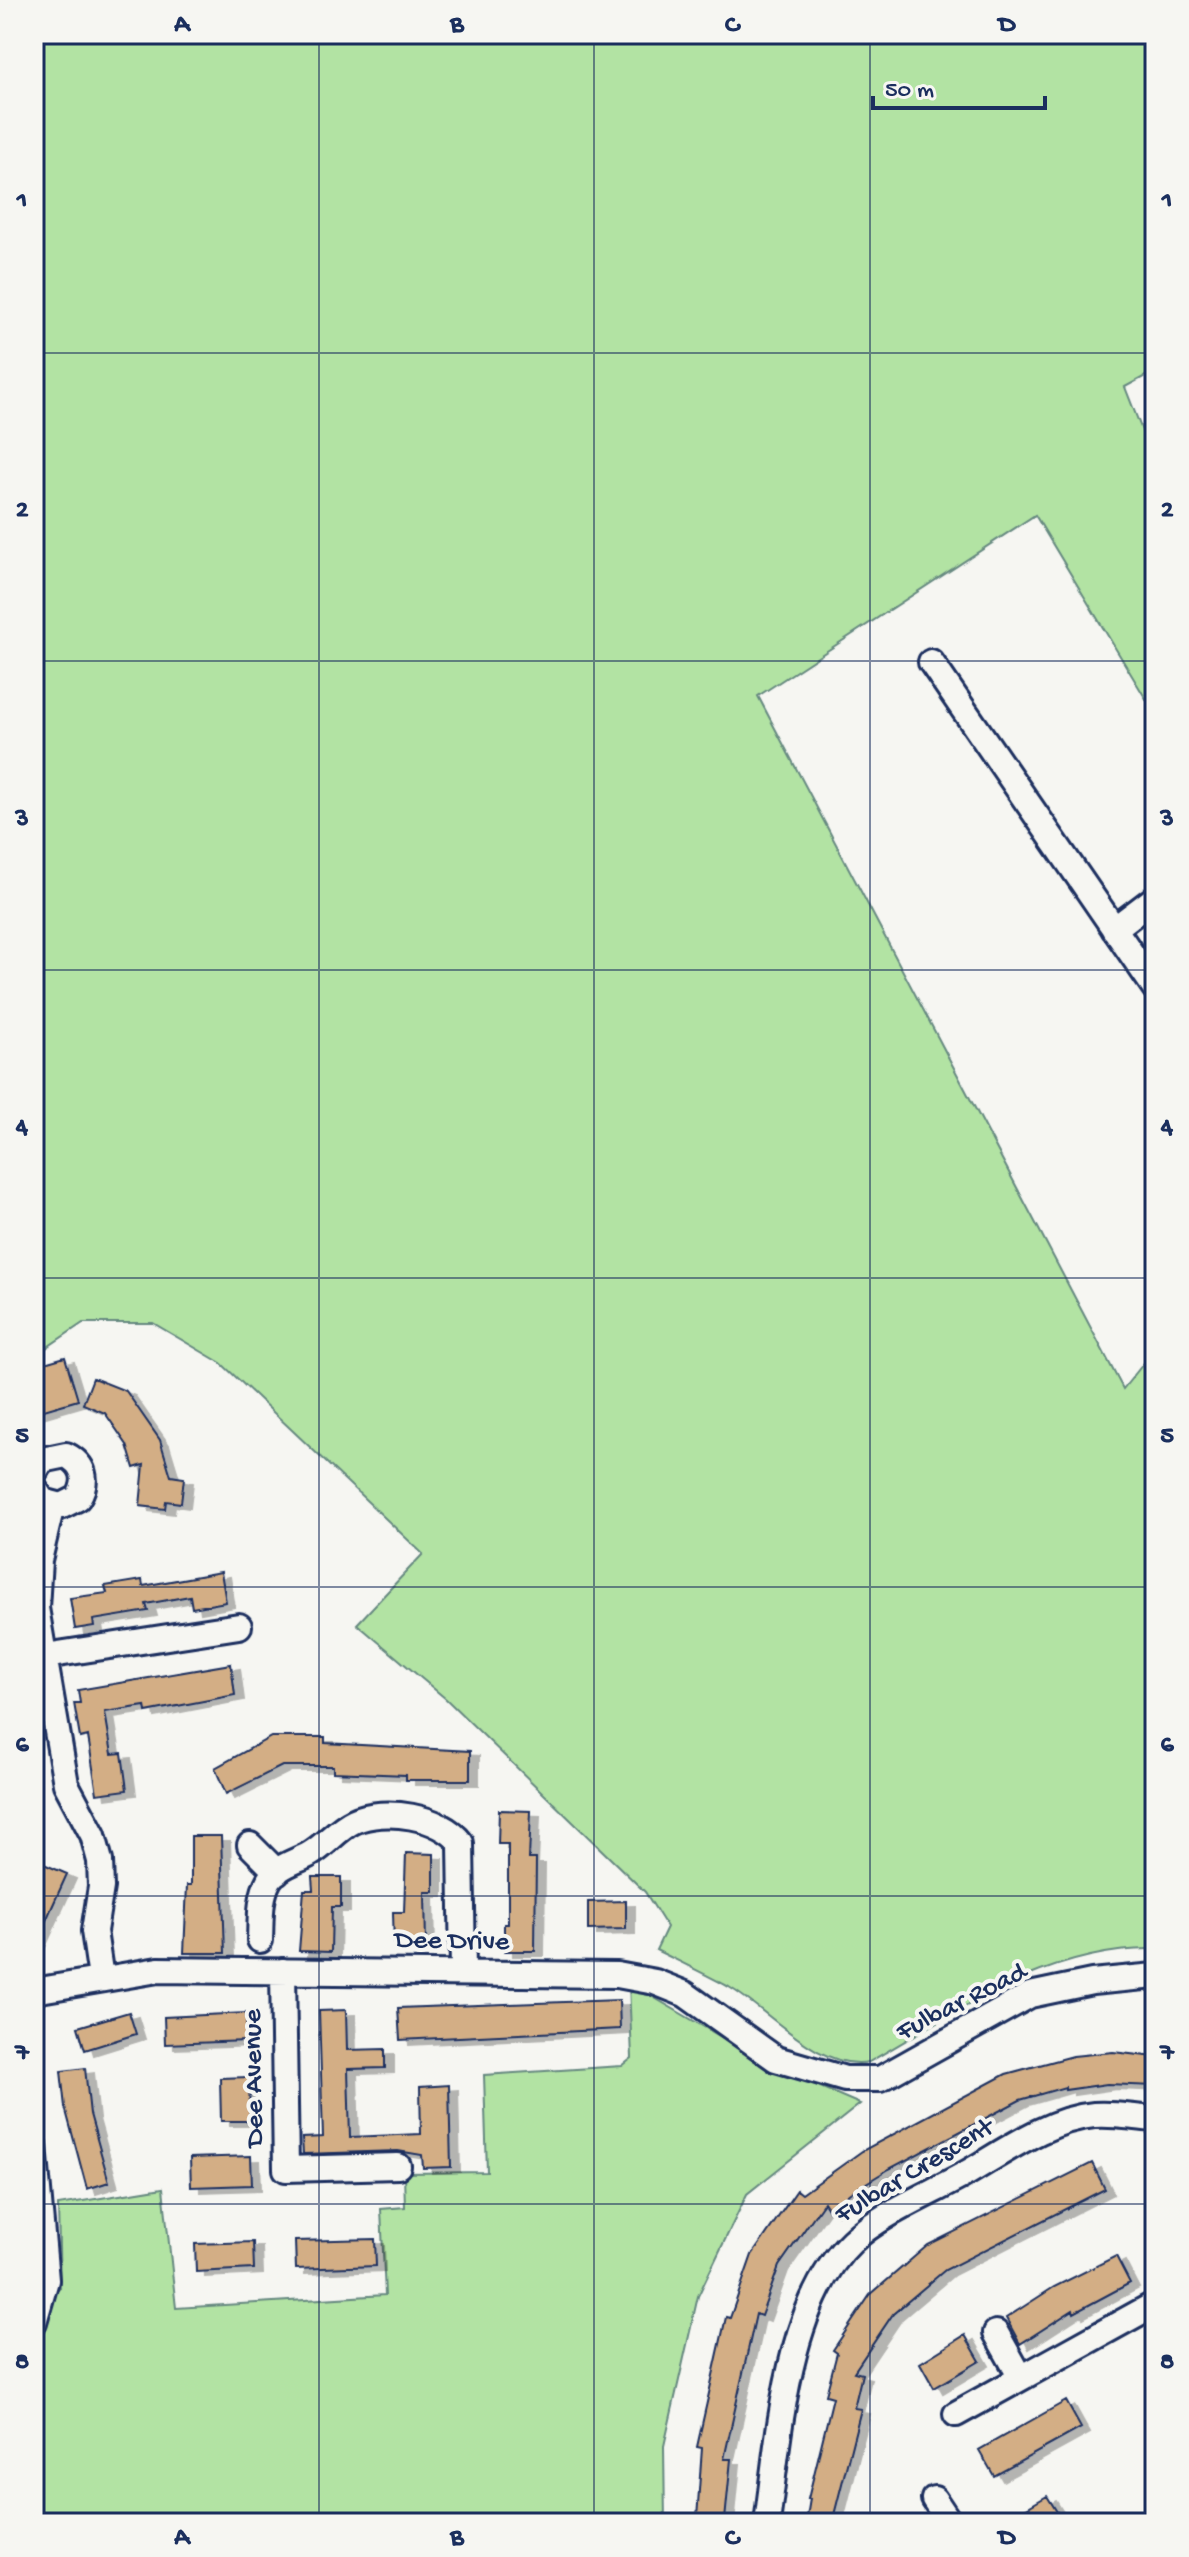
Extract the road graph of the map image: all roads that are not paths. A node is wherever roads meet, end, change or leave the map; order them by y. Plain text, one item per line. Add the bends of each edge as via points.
1 (931, 662) dead end
2 (1155, 898) edge
3 (1114, 929) junction
4 (1155, 988) edge
5 (34, 1473) edge
6 (34, 1488) edge
7 (52, 1505) junction
8 (239, 1626) dead end
9 (45, 1656) junction
10 (250, 1845) dead end
11 (277, 1872) junction
12 (260, 1940) dead end
13 (283, 1971) junction
14 (463, 1972) junction
15 (1155, 1976) edge
16 (101, 1978) junction
17 (34, 1991) edge
18 (845, 2079) joint
19 (1155, 2119) edge
20 (34, 2145) edge
21 (398, 2166) dead end
22 (1155, 2304) edge
23 (34, 2322) edge
24 (996, 2333) dead end
25 (1020, 2376) junction
26 (956, 2414) dead end
27 (934, 2499) dead end
28 (767, 2523) edge
29 (950, 2523) edge

1 - 3 street
2 - 3 street
3 - 4 street
5 - 7 street via 42,1460 59,1454 80,1465 85,1481 78,1498
6 - 7 street
7 - 9 street via 39,1560 36,1608
8 - 9 street
9 - 16 street via 66,1784 93,1835 100,1861 94,1931
10 - 11 street
11 - 12 street via 264,1894
11 - 14 street via 318,1850 343,1827 371,1815 445,1827 461,1843
13 - 14 street, Dee Drive
13 - 16 street, Dee Drive via 158,1970
13 - 21 street, Dee Avenue via 286,2169
14 - 18 street, Dee Drive via 617,1975 655,1982 685,1994 776,2059
15 - 18 street, Fulbar Road via 1030,1995 880,2079
16 - 17 street, Dee Drive
19 - 28 street, Fulbar Crescent via 1094,2115 1062,2124 1026,2139 853,2240 827,2272 807,2314 785,2395
20 - 23 street via 46,2280
22 - 25 street
24 - 25 street
25 - 26 street
27 - 29 street

